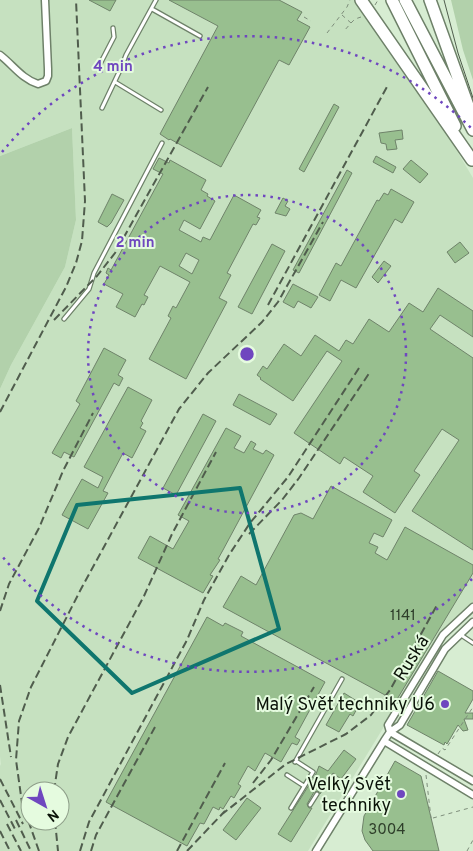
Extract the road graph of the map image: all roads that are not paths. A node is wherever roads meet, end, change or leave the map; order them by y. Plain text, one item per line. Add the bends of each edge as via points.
1 (44, 0) edge
2 (156, 0) edge
3 (361, 0) edge
4 (392, 0) edge
5 (405, 0) edge
6 (430, 0) edge
7 (152, 9) junction
8 (113, 28) dead end
9 (200, 36) dead end
10 (0, 55) edge
11 (99, 66) dead end
12 (114, 82) junction
13 (102, 108) dead end
14 (161, 110) dead end
15 (473, 118) edge
16 (473, 130) edge
17 (162, 143) dead end
18 (472, 161) edge
19 (64, 319) dead end
20 (473, 607) edge
21 (473, 622) edge
22 (460, 634) junction
23 (473, 643) edge
24 (342, 679) dead end
25 (390, 732) junction
26 (384, 741) junction
27 (287, 775) dead end
28 (473, 781) edge
29 (304, 786) junction
30 (316, 794) dead end
31 (473, 795) edge
32 (310, 805) dead end
33 (291, 808) dead end
34 (316, 851) edge

1 - 10 street via 46,81 38,84 26,78
2 - 7 lane
3 - 18 highway
4 - 18 highway
5 - 16 highway
6 - 15 highway
7 - 9 lane
7 - 12 lane
8 - 11 lane via 114,37
12 - 13 lane
12 - 14 lane
17 - 19 lane via 94,272 89,290
20 - 25 street, Ruská via 443,636 388,725
21 - 22 street, Ruská
22 - 23 lane
22 - 25 street, Ruská via 445,649 400,725
24 - 29 lane via 296,761 314,772
25 - 26 street, Ruská
25 - 28 street
26 - 31 street
26 - 34 street, Ruská
27 - 29 lane
29 - 33 lane
30 - 32 lane

